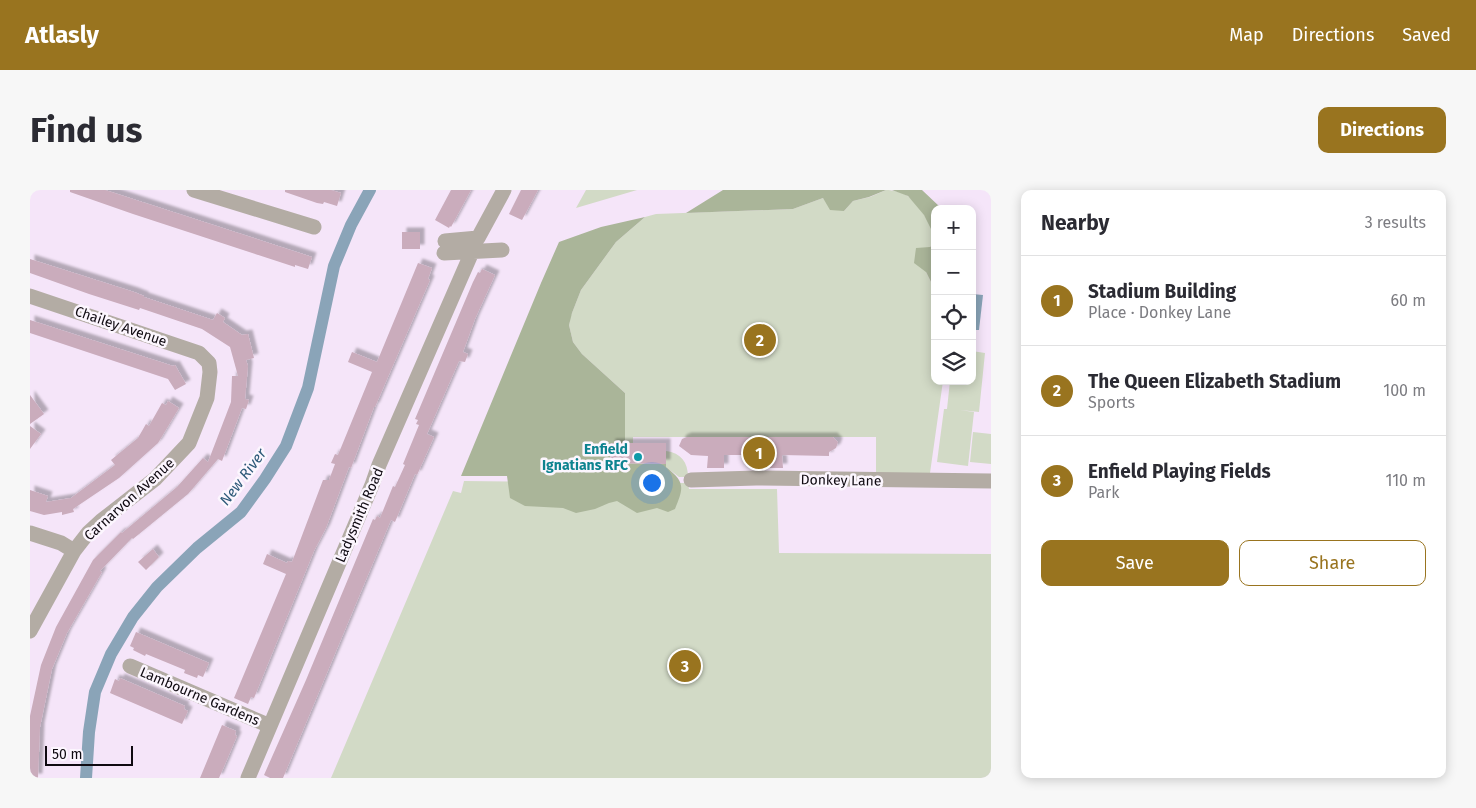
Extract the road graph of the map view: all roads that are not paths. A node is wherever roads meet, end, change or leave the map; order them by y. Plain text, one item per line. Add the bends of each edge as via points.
1 (194, 190) edge
2 (504, 190) edge
3 (314, 227) dead end
4 (502, 250) dead end
5 (472, 252) junction
6 (30, 296) edge
7 (209, 363) joint
8 (692, 480) dead end
9 (991, 481) edge
10 (30, 533) edge
11 (74, 551) junction
12 (30, 631) edge
13 (130, 666) dead end
14 (270, 726) junction
15 (248, 778) edge

1 - 3 street
2 - 5 street via 478,238 444,247
4 - 5 street
5 - 14 street, Ladysmith Road
6 - 7 street, Chailey Avenue via 199,353
7 - 11 street, Carnarvon Avenue via 207,398 189,443 155,478 101,521
8 - 9 street, Donkey Lane
10 - 11 street
11 - 12 street, Carnarvon Avenue
13 - 14 street, Lambourne Gardens
14 - 15 street, Ladysmith Road

